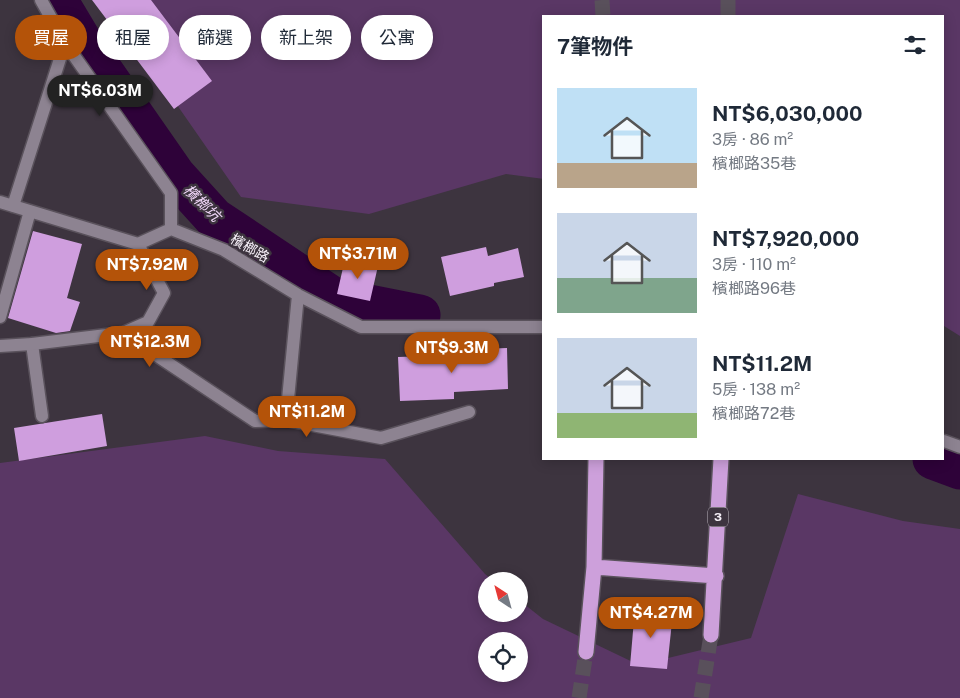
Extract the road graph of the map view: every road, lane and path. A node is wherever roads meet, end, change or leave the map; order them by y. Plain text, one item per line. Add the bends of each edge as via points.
1 (41, 0) edge
2 (49, 15) edge
3 (60, 60) edge
4 (77, 60) edge
5 (0, 202) edge
6 (13, 206) junction
7 (30, 211) junction
8 (171, 229) junction
9 (138, 244) junction
10 (298, 295) junction
11 (0, 317) edge
12 (542, 327) edge
13 (123, 333) junction
14 (32, 344) junction
15 (0, 346) edge
16 (469, 412) dead end
17 (42, 416) dead end
18 (286, 420) junction
19 (944, 441) edge
20 (960, 447) edge
21 (596, 460) edge
22 (721, 460) edge
23 (594, 567) junction
24 (716, 576) junction
25 (711, 634) tunnel mouth
26 (586, 652) tunnel mouth

1 - 2 street
3 - 6 street
4 - 8 street via 171,193
5 - 6 street
6 - 7 street
7 - 9 street
7 - 11 street
8 - 9 street
8 - 10 street, 檳榔路 via 224,250
9 - 13 street via 164,293 148,322
10 - 12 street, 檳榔路 via 361,327
10 - 18 street
13 - 14 street
13 - 18 street via 255,421
14 - 15 street
14 - 17 street
16 - 18 street via 381,438
19 - 20 street
21 - 23 highway
22 - 24 highway, 3
23 - 24 highway
23 - 26 highway
24 - 25 highway, 3

